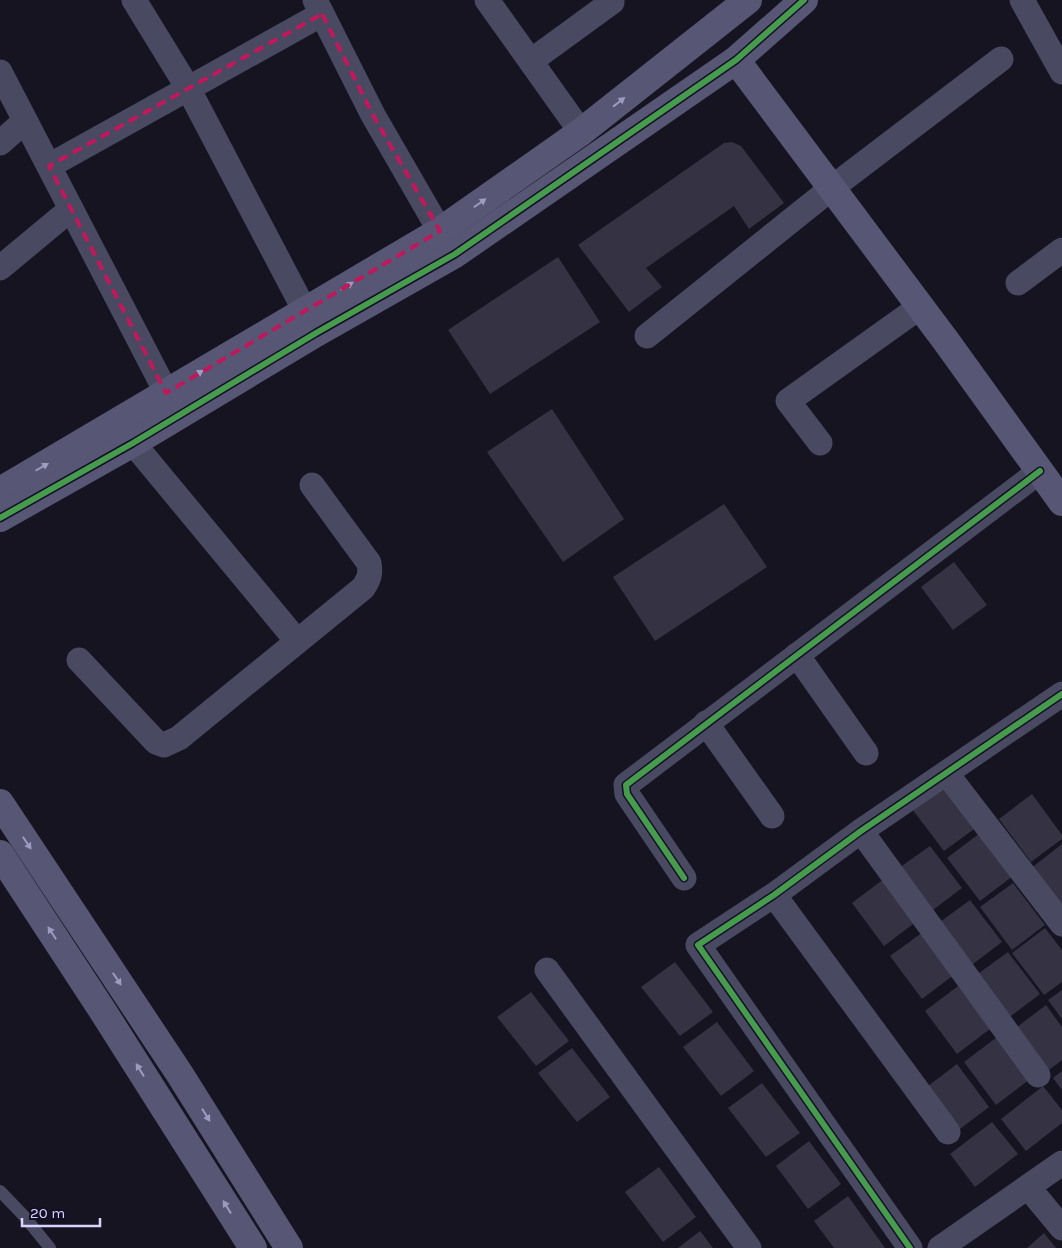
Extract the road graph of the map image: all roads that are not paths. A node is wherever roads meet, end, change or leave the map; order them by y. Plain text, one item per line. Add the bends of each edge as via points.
1 (134, 0) edge
2 (487, 0) edge
3 (748, 0) edge
4 (804, 0) edge
5 (1022, 0) edge
6 (612, 2) dead end
7 (319, 7) edge
8 (1054, 40) edge
9 (1001, 59) dead end
10 (736, 60) junction
11 (531, 61) junction
12 (0, 72) edge
13 (1062, 72) edge
14 (188, 88) junction
15 (25, 121) junction
16 (580, 132) junction
17 (0, 143) edge
18 (49, 166) junction
19 (833, 187) junction
20 (71, 209) junction
21 (440, 231) junction
22 (1062, 250) edge
23 (0, 268) edge
24 (1018, 283) dead end
25 (921, 306) junction
26 (305, 311) junction
27 (647, 336) dead end
28 (172, 404) junction
29 (126, 432) junction
30 (820, 443) dead end
31 (1040, 471) junction
32 (312, 485) dead end
33 (0, 491) edge
34 (1062, 502) edge
35 (0, 518) edge
36 (297, 641) junction
37 (797, 655) junction
38 (79, 660) dead end
39 (1062, 694) edge
40 (706, 723) junction
41 (866, 753) dead end
42 (947, 774) junction
43 (0, 803) edge
44 (772, 816) dead end
45 (861, 831) junction
46 (0, 854) edge
47 (684, 878) dead end
48 (774, 895) junction
49 (1062, 924) edge
50 (547, 970) dead end
51 (1038, 1075) dead end
52 (948, 1132) dead end
53 (1062, 1163) edge
54 (1028, 1187) junction
55 (0, 1191) edge
56 (1062, 1228) edge
57 (50, 1248) edge
58 (253, 1248) edge
59 (289, 1248) edge
60 (748, 1248) edge
61 (910, 1248) edge
62 (940, 1248) edge

1 - 14 street
2 - 11 street
16 -> 3 street
4 - 10 street
5 - 8 street
6 - 11 street
7 - 14 street
7 - 21 street via 373,114
8 - 13 street
9 - 19 street
10 - 19 street
10 - 28 street via 455,254 316,332
11 - 16 street
12 - 15 street
14 - 18 street
14 - 26 street
15 - 17 street
15 - 18 street
21 -> 16 street
18 - 20 street
19 - 25 street
19 - 27 street
20 - 23 street
20 - 28 street
26 -> 21 street
22 - 24 street
25 - 30 street via 788,401
25 - 31 street
28 -> 26 street
28 - 29 street
33 -> 29 street
29 - 35 street
29 - 36 street
31 - 34 street
31 - 37 street
32 - 36 street via 363,554 371,571 363,588
36 - 38 street via 179,738 164,745 156,742
37 - 40 street
37 - 41 street
39 - 42 street
40 - 44 street
40 - 47 street via 626,785 626,794
42 - 45 street
42 - 49 street
43 -> 59 street via 179,1073
45 - 48 street
45 - 51 street
58 -> 46 street
48 - 52 street
48 - 61 street via 698,945
50 - 60 street
53 - 54 street
54 - 56 street
54 - 62 street
55 - 57 lane

